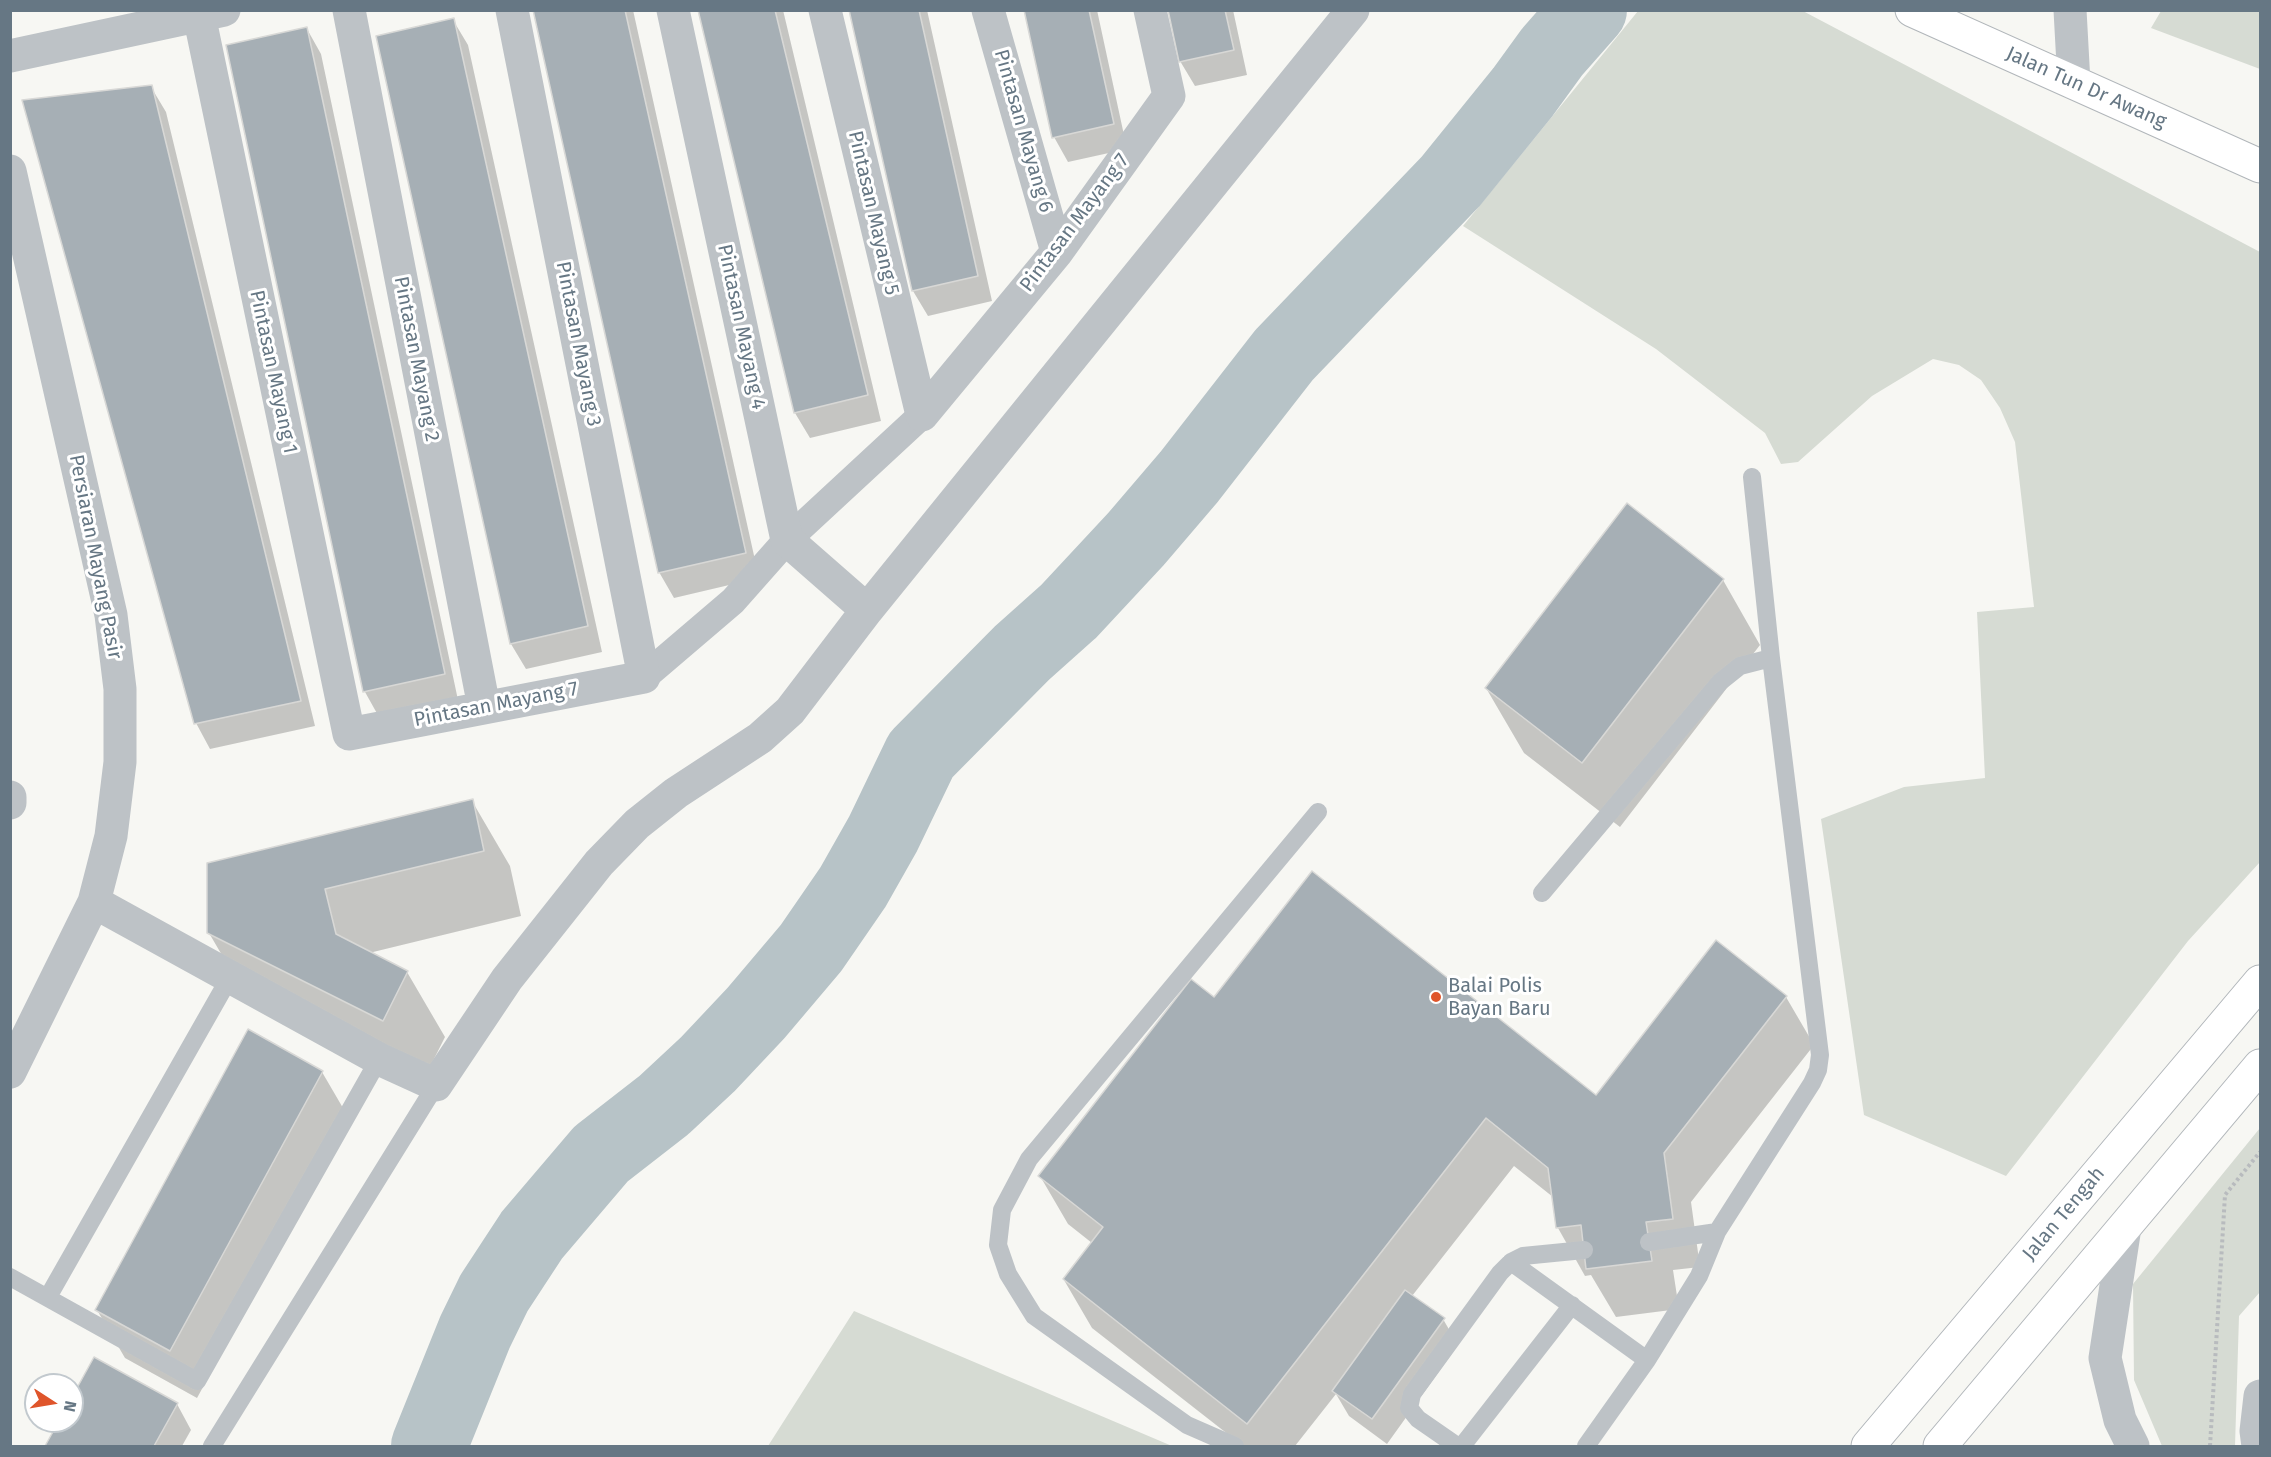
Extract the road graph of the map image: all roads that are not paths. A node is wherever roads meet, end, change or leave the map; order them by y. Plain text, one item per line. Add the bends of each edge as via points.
1 (349, 10) edge
2 (512, 10) edge
3 (673, 10) edge
4 (825, 10) edge
5 (988, 10) edge
6 (1150, 10) edge
7 (1353, 10) edge
8 (2070, 10) edge
9 (207, 12) edge
10 (1924, 16) edge
11 (10, 56) edge
12 (2074, 83) junction
13 (2260, 166) edge
14 (10, 171) edge
15 (1057, 252) junction
16 (921, 415) junction
17 (1752, 477) dead end
18 (787, 540) junction
19 (867, 610) junction
20 (1771, 658) junction
21 (644, 677) junction
22 (483, 707) junction
23 (349, 734) joint
24 (10, 797) edge
25 (10, 803) edge
26 (1318, 812) dead end
27 (1542, 893) dead end
28 (94, 902) junction
29 (230, 977) junction
30 (2260, 982) edge
31 (379, 1059) junction
32 (2260, 1066) edge
33 (10, 1072) edge
34 (436, 1085) junction
35 (2125, 1227) junction
36 (1717, 1232) junction
37 (1649, 1242) dead end
38 (1584, 1250) dead end
39 (1511, 1262) junction
40 (10, 1277) edge
41 (48, 1297) junction
42 (1572, 1305) junction
43 (1647, 1360) junction
44 (2260, 1396) edge
45 (212, 1446) edge
46 (1235, 1446) edge
47 (1457, 1446) edge
48 (1462, 1446) edge
49 (1586, 1446) edge
50 (1868, 1446) edge
51 (1940, 1446) edge
52 (2133, 1446) edge
53 (2258, 1446) edge

1 - 22 street, Pintasan Mayang 2
2 - 21 street, Pintasan Mayang 3
3 - 18 street, Pintasan Mayang 4
4 - 16 street, Pintasan Mayang 5
5 - 15 street, Pintasan Mayang 6
6 - 15 street, Pintasan Mayang 7 via 1169,96
7 - 19 street
8 - 12 street
9 - 11 street
9 - 23 street, Pintasan Mayang 1
10 - 12 main road, Jalan Tun Dr Awang
12 - 13 main road, Jalan Tun Dr Awang
14 - 28 street, Persiaran Mayang Pasir via 111,615 120,689 120,762 111,836
15 - 16 street, Pintasan Mayang 7
16 - 18 street
17 - 20 lane
18 - 19 street
18 - 21 street via 733,601
19 - 34 street via 790,711 760,738 676,793 637,824 600,863 507,979
20 - 27 lane via 1740,666 1720,682
20 - 36 lane via 1820,1055 1812,1083
21 - 22 street, Pintasan Mayang 7
22 - 23 street, Pintasan Mayang 7
24 - 25 street
26 - 46 lane via 1029,1160 1002,1210 998,1245 1008,1274 1034,1316 1187,1425
28 - 29 street
28 - 33 street, Persiaran Mayang Pasir
29 - 31 street
29 - 41 lane
30 - 50 main road, Jalan Tengah
31 - 34 street
31 - 41 lane via 198,1381
32 - 35 main road
34 - 45 lane
35 - 51 main road
35 - 52 street via 2105,1358 2120,1420
36 - 37 lane
36 - 43 lane via 1699,1276
38 - 39 lane
39 - 42 lane
39 - 47 lane via 1412,1394 1409,1408 1418,1419
40 - 41 lane
42 - 43 lane
42 - 48 lane
43 - 49 lane
44 - 53 street

